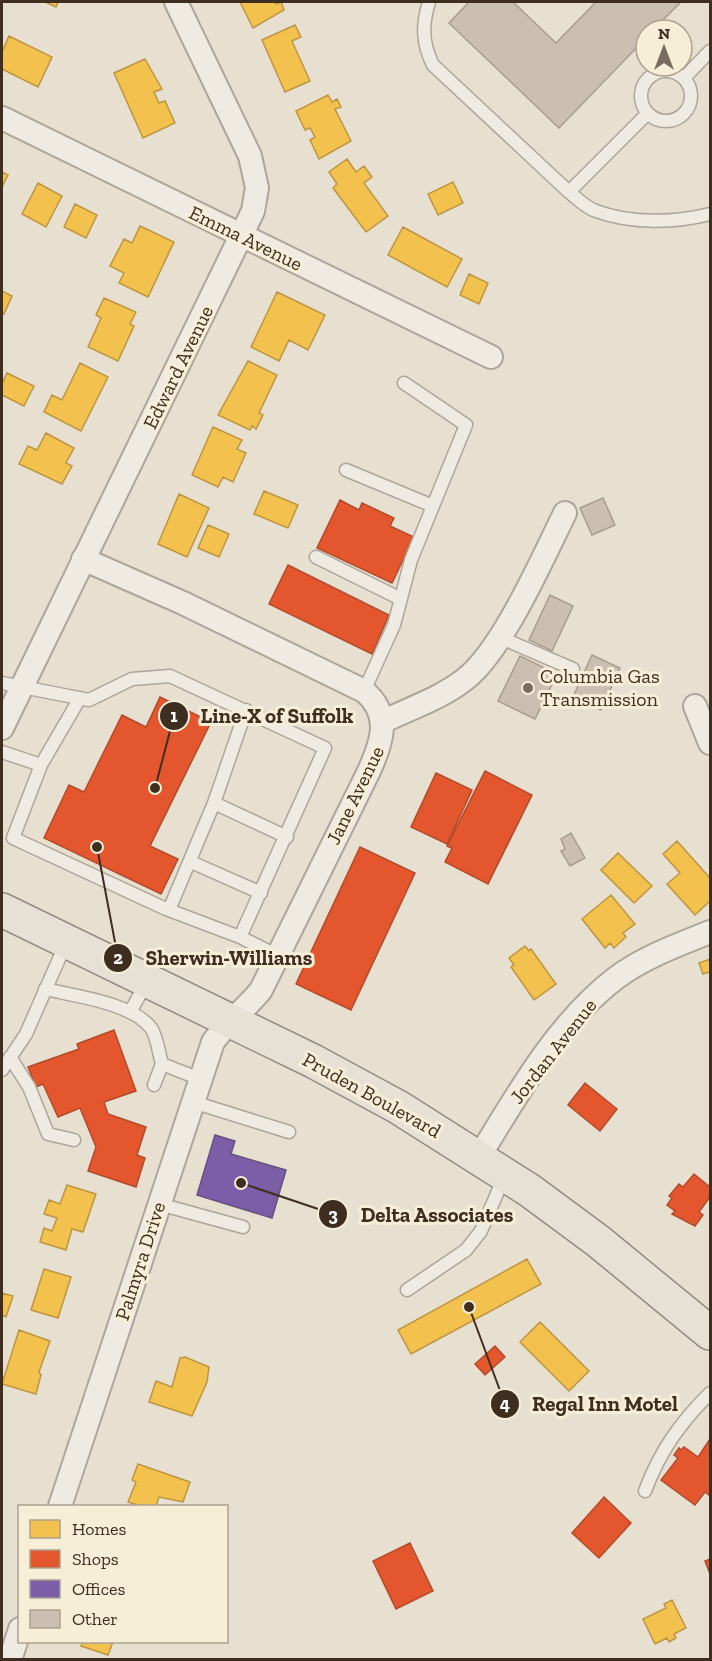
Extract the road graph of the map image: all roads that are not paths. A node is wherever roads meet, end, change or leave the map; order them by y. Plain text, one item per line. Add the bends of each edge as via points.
1 (176, 2) edge
2 (429, 2) edge
3 (711, 51) edge
4 (694, 68) edge
5 (649, 78) edge
6 (684, 78) edge
7 (648, 113) junction
8 (2, 118) edge
9 (569, 192) junction
10 (711, 214) edge
11 (243, 236) junction
12 (491, 357) dead end
13 (404, 383) dead end
14 (346, 470) dead end
15 (433, 506) junction
16 (565, 513) dead end
17 (316, 557) dead end
18 (83, 559) junction
19 (401, 599) junction
20 (499, 638) junction
21 (573, 669) dead end
22 (11, 686) edge
23 (364, 691) junction
24 (80, 698) junction
25 (695, 706) dead end
26 (246, 710) junction
27 (382, 722) junction
28 (2, 728) edge
29 (711, 743) edge
30 (2, 752) edge
31 (41, 765) junction
32 (214, 803) junction
33 (287, 837) junction
34 (191, 862) junction
35 (261, 893) junction
36 (2, 910) edge
37 (169, 910) junction
38 (711, 932) edge
39 (240, 937) junction
40 (67, 941) junction
41 (278, 956) junction
42 (147, 981) junction
43 (45, 989) junction
44 (130, 1012) junction
45 (231, 1021) junction
46 (10, 1057) junction
47 (162, 1064) junction
48 (2, 1070) edge
49 (200, 1079) junction
50 (154, 1085) dead end
51 (193, 1102) junction
52 (289, 1132) dead end
53 (74, 1140) dead end
54 (492, 1166) junction
55 (159, 1204) junction
56 (243, 1227) dead end
57 (407, 1290) dead end
58 (711, 1333) edge
59 (711, 1392) edge
60 (645, 1491) dead end
61 (60, 1505) edge
62 (18, 1635) edge
63 (10, 1659) edge

1 - 11 street, Edward Avenue via 256,174 256,199
2 - 9 lane via 423,20 424,49 433,65
3 - 4 lane
5 - 7 lane via 641,89
6 - 7 lane via 691,100 684,113 662,121
7 - 9 lane
8 - 11 street, Emma Avenue
9 - 10 lane via 594,211 622,218 683,221
11 - 12 street, Emma Avenue
11 - 18 street, Edward Avenue
13 - 15 lane via 466,425
14 - 15 lane
15 - 19 lane via 411,560
16 - 20 street, Jane Avenue
17 - 19 lane
18 - 22 street, Edward Avenue
18 - 23 street
19 - 23 lane via 394,626
20 - 21 lane
20 - 27 street, Jane Avenue via 481,666 463,681
22 - 24 lane
22 - 28 street, Edward Avenue
23 - 27 street via 378,708
24 - 26 lane via 88,700 132,679 170,676
24 - 31 lane
25 - 29 street
26 - 32 lane
26 - 33 lane via 325,748
27 - 41 street, Jane Avenue via 382,742
30 - 31 lane
31 - 37 lane via 13,838
32 - 33 lane
32 - 34 lane
33 - 35 lane
34 - 35 lane
34 - 37 lane
35 - 39 lane
36 - 40 main road, Pruden Boulevard
37 - 39 lane
38 - 54 street, Jordan Avenue via 644,960 591,1000 513,1100
39 - 41 lane
40 - 42 main road, Pruden Boulevard
40 - 43 lane
41 - 45 street, Jane Avenue via 261,990
42 - 44 lane
42 - 45 main road, Pruden Boulevard
43 - 44 lane
43 - 46 lane via 26,1034
44 - 47 lane via 151,1028
45 - 49 street, Palmyra Drive via 213,1042
45 - 54 main road, Pruden Boulevard via 388,1101
46 - 48 lane
46 - 53 lane via 29,1087 48,1134
47 - 49 lane
47 - 50 lane
49 - 51 street, Palmyra Drive
51 - 52 lane
51 - 55 street, Palmyra Drive
54 - 57 lane via 481,1231 466,1250
54 - 58 main road, Pruden Boulevard via 598,1241
55 - 56 lane
55 - 61 street, Palmyra Drive
59 - 60 lane via 672,1433
62 - 63 street

